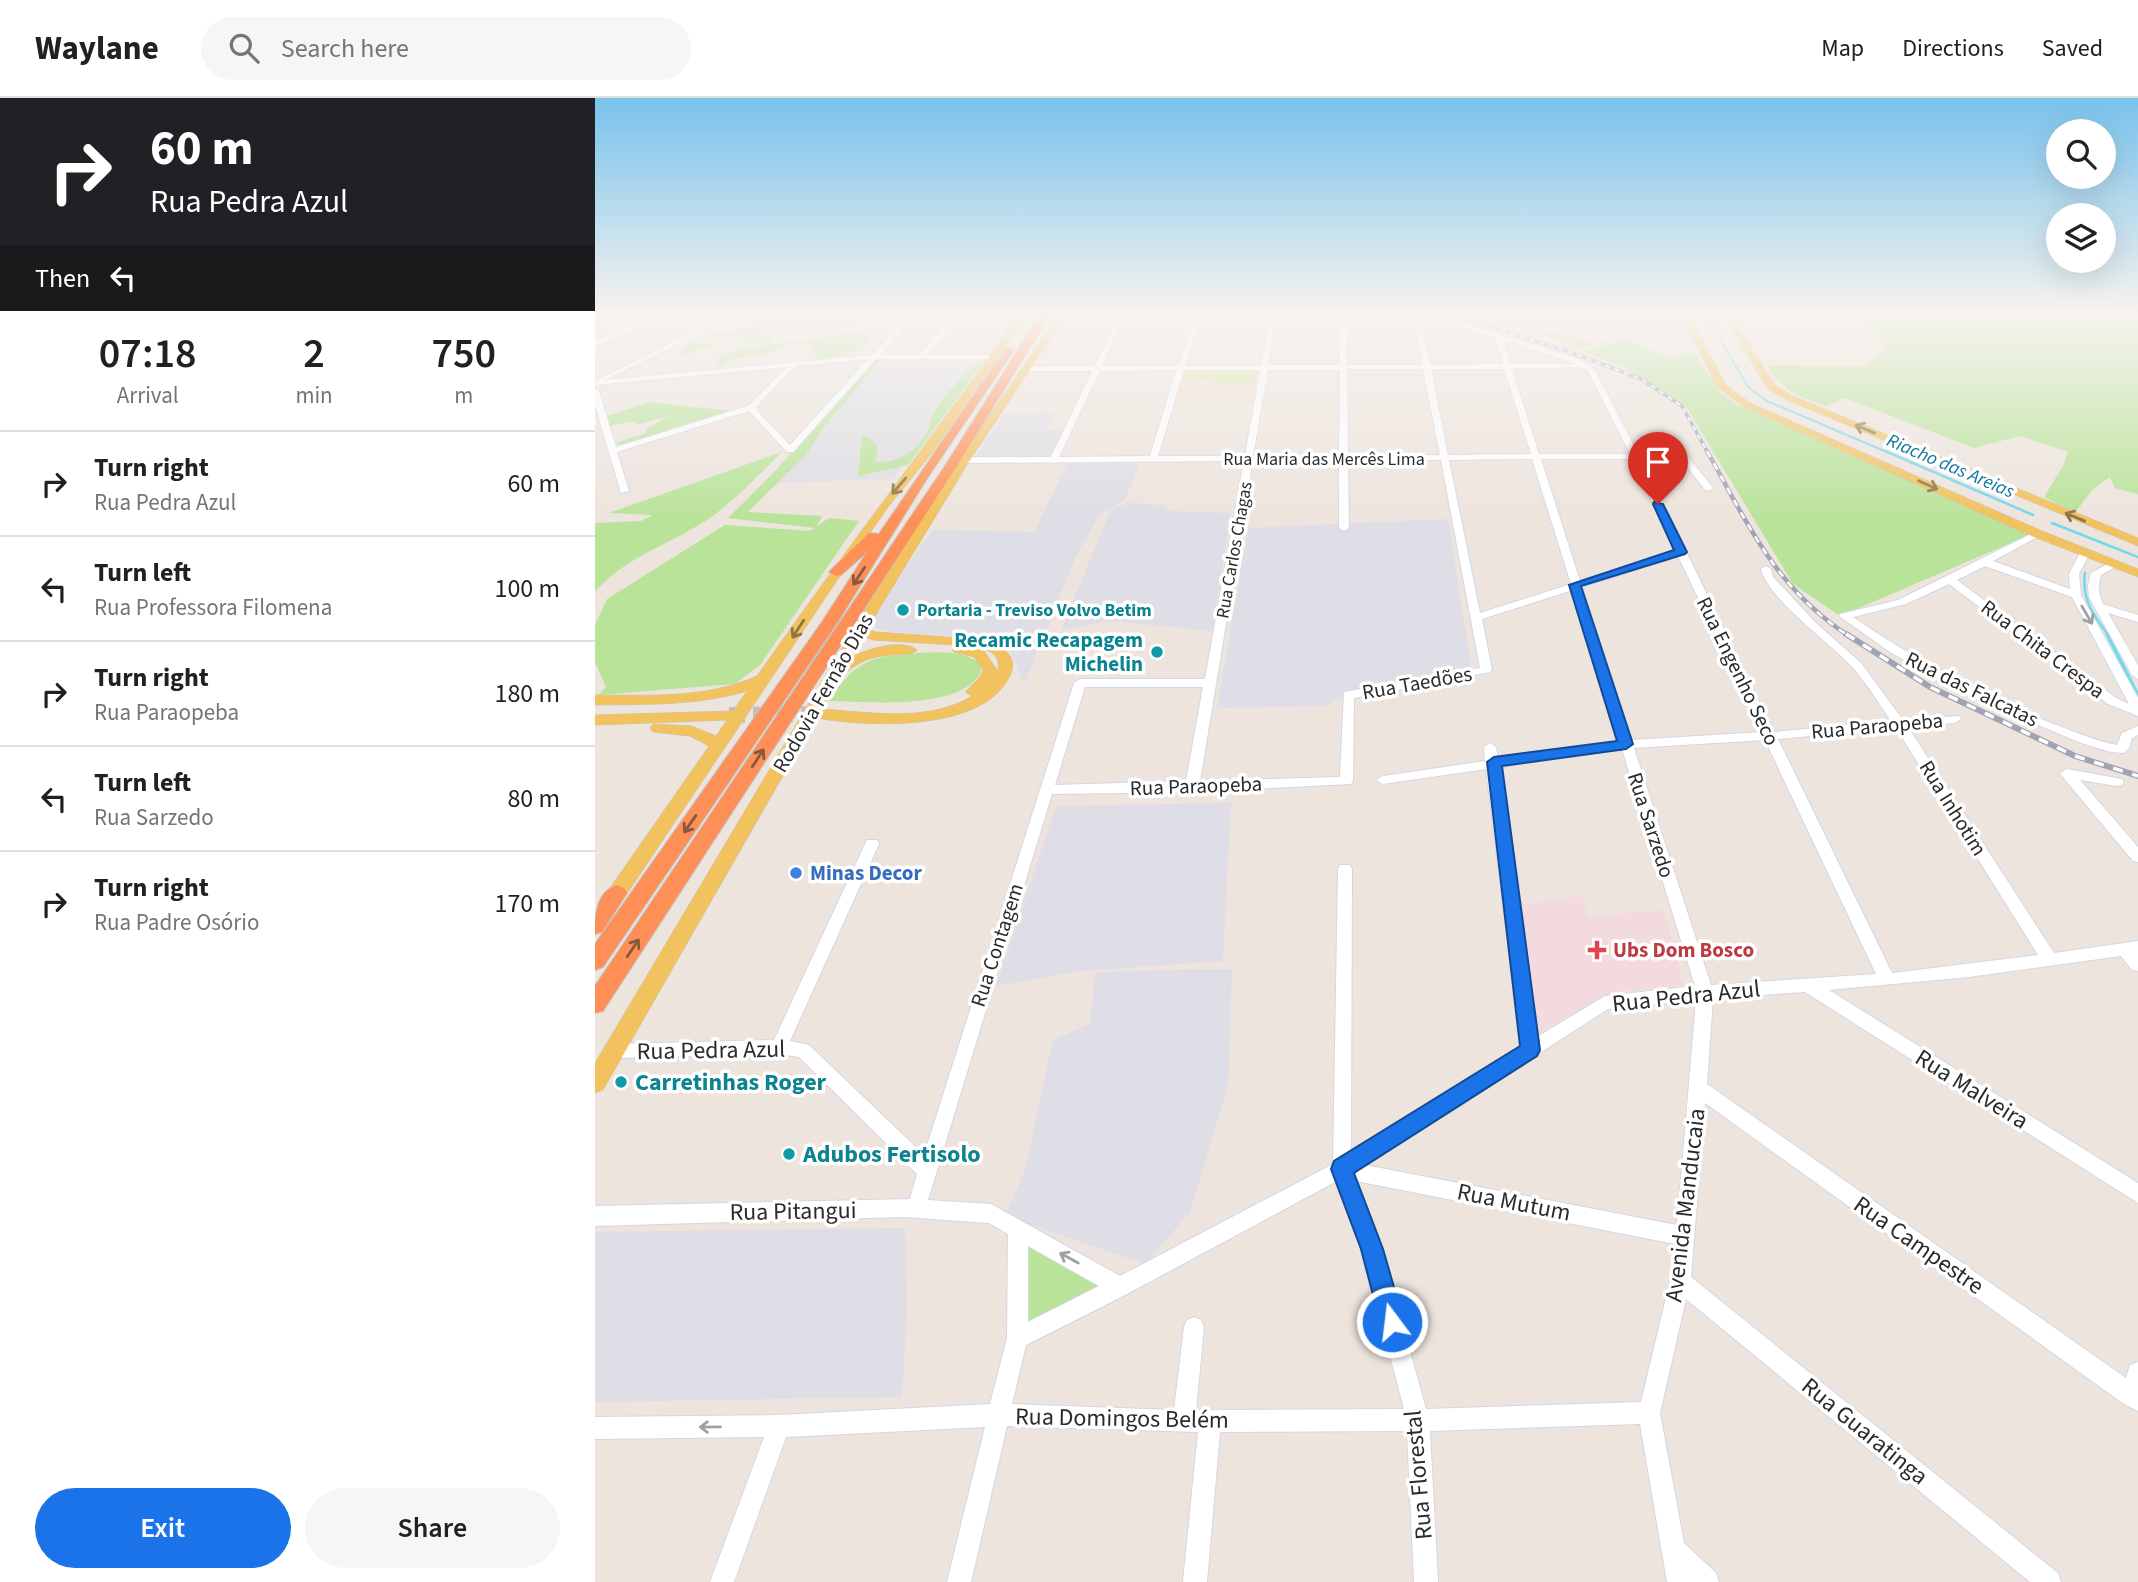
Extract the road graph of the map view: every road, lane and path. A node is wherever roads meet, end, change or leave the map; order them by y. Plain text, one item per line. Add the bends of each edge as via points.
1 (777, 381) edge
2 (852, 381) edge
3 (976, 381) edge
4 (987, 381) edge
5 (1003, 381) edge
6 (1019, 381) edge
7 (1092, 381) edge
8 (1176, 381) edge
9 (1261, 381) edge
10 (1343, 381) edge
11 (1430, 381) edge
12 (1513, 381) edge
13 (1597, 381) edge
14 (1720, 381) edge
15 (1767, 381) edge
16 (595, 391) edge
17 (751, 408) junction
18 (612, 451) junction
19 (1635, 456) junction
20 (1537, 457) junction
21 (1443, 458) junction
22 (1345, 459) junction
23 (965, 460) junction
24 (1153, 460) junction
25 (1250, 460) junction
26 (1053, 461) junction
27 (923, 475) junction
28 (1709, 489) dead end
29 (624, 491) dead end
30 (927, 523) junction
31 (1344, 528) dead end
32 (2038, 534) junction
33 (2138, 542) edge
34 (1681, 552) junction
35 (2085, 553) junction
36 (1985, 562) junction
37 (2113, 564) junction
38 (1766, 569) dead end
39 (882, 571) junction
40 (836, 572) junction
41 (2138, 573) edge
42 (1951, 580) junction
43 (1575, 585) junction
44 (2076, 595) junction
45 (2098, 606) junction
46 (1475, 618) junction
47 (2138, 619) edge
48 (863, 624) junction
49 (2138, 676) edge
50 (767, 677) junction
51 (829, 681) junction
52 (1211, 682) junction
53 (595, 701) edge
54 (595, 709) edge
55 (2138, 710) edge
56 (1955, 719) dead end
57 (595, 720) edge
58 (1900, 724) junction
59 (595, 729) edge
60 (2138, 730) edge
61 (1769, 736) junction
62 (1626, 744) junction
63 (719, 747) junction
64 (1492, 754) junction
65 (1383, 780) dead end
66 (1346, 781) joint
67 (2117, 782) dead end
68 (1192, 787) junction
69 (1046, 790) junction
70 (872, 844) dead end
71 (2138, 857) edge
72 (1345, 869) dead end
73 (617, 894) joint
74 (595, 926) edge
75 (2131, 948) edge
76 (2050, 960) junction
77 (595, 961) edge
78 (2138, 965) edge
79 (1887, 980) junction
80 (1807, 985) junction
81 (1705, 992) junction
82 (595, 1004) edge
83 (779, 1047) junction
84 (1530, 1050) junction
85 (616, 1052) junction
86 (595, 1083) edge
87 (1699, 1089) junction
88 (1342, 1169) junction
89 (926, 1170) junction
90 (2138, 1194) edge
91 (916, 1209) junction
92 (595, 1216) edge
93 (1018, 1229) junction
94 (1686, 1236) junction
95 (1680, 1281) junction
96 (1120, 1287) junction
97 (1194, 1327) dead end
98 (1017, 1338) junction
99 (2138, 1373) edge
100 (2135, 1398) edge
101 (1649, 1413) junction
102 (999, 1415) junction
103 (1418, 1420) junction
104 (1184, 1421) junction
105 (1210, 1421) junction
106 (779, 1426) junction
107 (595, 1428) edge
108 (1673, 1549) junction
109 (722, 1582) edge
110 (959, 1582) edge
111 (1195, 1582) edge
112 (1426, 1582) edge
113 (1679, 1582) edge
114 (1707, 1582) edge
115 (2049, 1582) edge

1 - 17 street
2 - 17 street via 790,450
3 -> 40 main road
4 - 27 highway, Rodovia Fernão Dias
5 - 39 highway, Rodovia Fernão Dias
6 - 23 main road, Rodovia Fernão Dias
7 - 26 street
8 - 24 street
9 - 25 street, Rua Carlos Chagas
10 - 22 street
11 - 21 street
12 - 20 street, Rua Sarzedo
13 - 19 street, Rua Engenho Seco
14 -> 32 main road via 1733,397
33 -> 15 main road via 1790,398
16 - 18 street
17 - 18 street
18 - 29 street
19 - 20 street, Rua Maria das Mercês Lima
19 - 28 street, Rua Maria das Mercês Lima via 1683,456
19 - 34 street, Rua Engenho Seco
20 - 21 street, Rua Maria das Mercês Lima
20 - 43 street, Rua Sarzedo
21 - 22 street, Rua Maria das Mercês Lima
21 - 46 street
22 - 25 street, Rua Maria das Mercês Lima
22 - 31 street
23 - 26 street, Rua Maria das Mercês Lima
23 - 30 main road, Rodovia Fernão Dias
24 - 25 street, Rua Maria das Mercês Lima
24 - 26 street, Rua Maria das Mercês Lima
25 - 52 street, Rua Carlos Chagas
27 - 40 highway via 864,548
27 -> 77 highway, Rodovia Fernão Dias via 829,623
30 - 39 highway
30 - 48 main road, Rodovia Fernão Dias
32 - 35 main road
32 - 36 street
34 - 43 street
34 - 61 street, Rua Engenho Seco
35 - 37 main road
35 - 44 street via 2074,574
36 - 42 street
36 - 44 street
37 - 41 main road
37 - 45 street via 2097,573 2093,585
38 - 58 street, Rua Inhotim via 1768,579 1857,665
82 -> 39 highway, Rodovia Fernão Dias
40 -> 50 main road
42 - 55 street, Rua Chita Crespa via 2112,701
42 - 60 street, Rua das Falcatas via 1902,602 1844,616 1934,674 2033,721 2119,750 2126,736
43 - 46 street
43 - 62 street, Rua Sarzedo
44 -> 55 street
45 - 47 street
45 - 49 street
46 - 66 street, Rua Taedões via 1486,670 1348,695
48 - 51 main road, Rodovia Fernão Dias
48 - 51 main road via 865,632 873,636 985,643 1005,658 1007,667 988,694 965,706 909,716 822,710 948,703 988,679 990,670 979,654 964,649 885,650 863,655
50 - 53 main road via 712,697
50 - 63 main road
51 - 85 main road, Rodovia Fernão Dias
52 - 68 street, Rua Carlos Chagas
52 - 69 street, Rua Contagem via 1080,683
54 - 57 main road via 732,711
56 - 58 street, Rua Paraopeba
58 - 61 street, Rua Paraopeba
58 - 76 street, Rua Inhotim
59 - 63 main road via 694,729
61 - 62 street, Rua Paraopeba
61 - 79 street, Rua Engenho Seco
62 - 64 street, Rua Paraopeba
62 - 81 street, Rua Sarzedo
63 - 73 main road
64 - 65 street, Rua Paraopeba
64 - 84 street
66 - 68 street, Rua Paraopeba
67 - 71 street via 2067,772
68 - 69 street, Rua Paraopeba
69 - 89 street, Rua Contagem
70 - 83 street
72 - 88 street
73 - 74 highway
75 - 76 street, Rua Pedra Azul
75 - 78 street
76 - 79 street, Rua Pedra Azul
79 - 80 street, Rua Pedra Azul
80 - 81 street, Rua Pedra Azul
80 - 90 street, Rua Malveira
81 - 84 street, Rua Pedra Azul via 1605,1003
81 - 87 street, Avenida Manducaia
83 - 85 street, Rua Pedra Azul
83 - 89 street, Rua Pedra Azul via 803,1050
84 - 88 street, Rua Pedra Azul
85 - 86 main road, Rodovia Fernão Dias
87 - 94 street, Avenida Manducaia
87 - 100 street, Rua Campestre
88 - 94 street, Rua Mutum
88 - 96 street, Rua Pedra Azul
88 - 103 street, Rua Florestal via 1372,1249
89 - 91 street, Rua Contagem
91 - 92 street, Rua Pitangui
91 - 93 street, Rua Pitangui via 991,1214
96 -> 93 street
93 - 98 street
94 - 95 street, Avenida Manducaia
95 - 101 street, Avenida Manducaia
95 - 115 street, Rua Guaratinga
96 - 98 street, Rua Pedra Azul
97 - 104 street
98 - 102 street
99 - 100 street
101 - 103 street, Rua Domingos Belém
101 - 108 street, Avenida Manducaia
102 - 104 street, Rua Domingos Belém
102 - 106 street, Rua Domingos Belém
102 - 110 street
103 - 105 street, Rua Domingos Belém
103 - 112 street, Rua Florestal
104 - 105 street, Rua Domingos Belém
105 - 111 street
106 -> 107 street, Rua Domingos Belém
106 - 109 street
108 - 113 street, Avenida Manducaia
108 - 114 street

